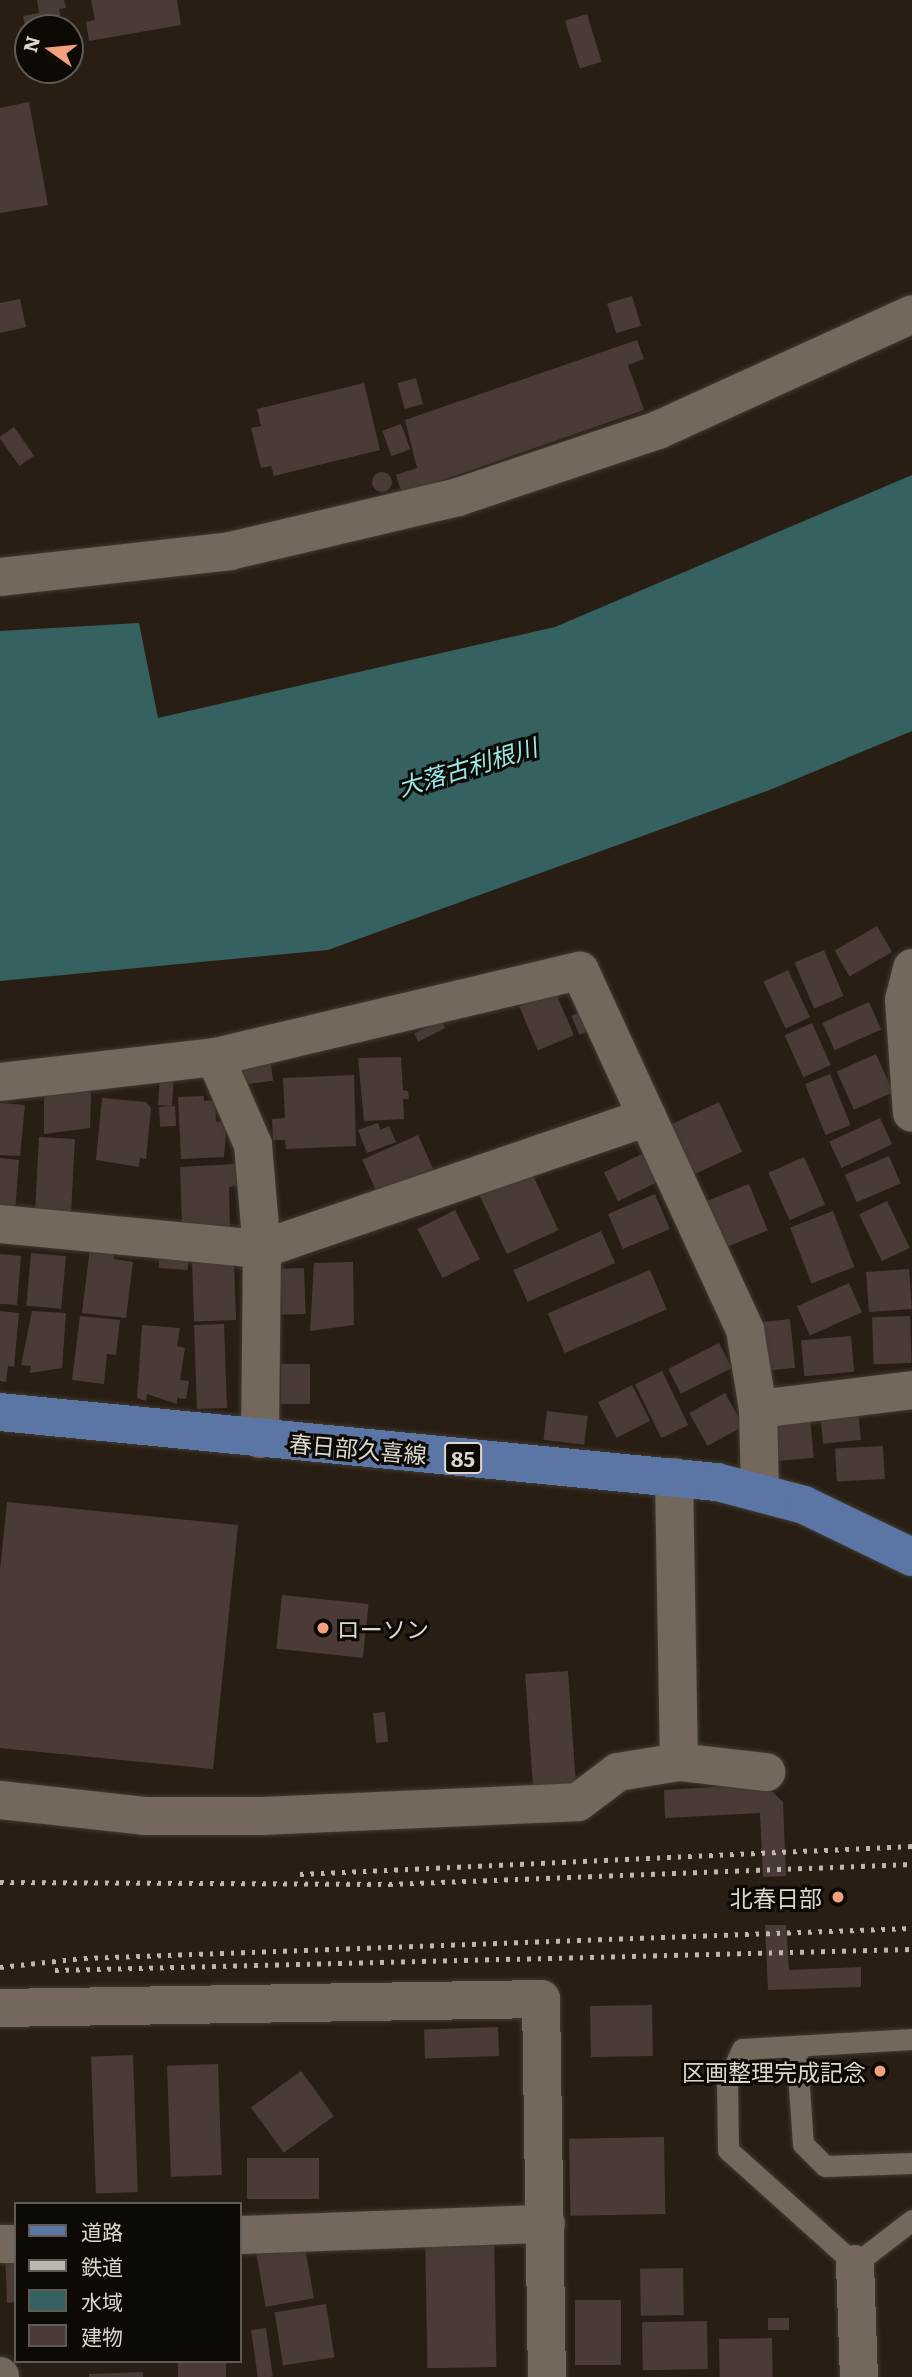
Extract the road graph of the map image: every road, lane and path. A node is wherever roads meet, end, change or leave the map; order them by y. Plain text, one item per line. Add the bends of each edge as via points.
1 (912, 314) edge
2 (0, 577) edge
3 (912, 968) edge
4 (215, 1057) junction
5 (0, 1082) edge
6 (912, 1113) edge
7 (647, 1116) junction
8 (0, 1224) edge
9 (262, 1249) junction
10 (912, 1390) edge
11 (758, 1409) junction
12 (0, 1412) edge
13 (260, 1439) junction
14 (674, 1477) junction
15 (760, 1492) junction
16 (912, 1558) edge
17 (679, 1762) junction
18 (766, 1772) dead end
19 (0, 1800) edge
20 (0, 2008) edge
21 (912, 2039) edge
22 (796, 2046) junction
23 (912, 2163) edge
24 (912, 2220) edge
25 (546, 2224) junction
26 (242, 2235) edge
27 (855, 2264) junction
28 (548, 2377) edge
29 (859, 2377) edge

1 - 2 street via 658,430 458,497 230,551
3 - 6 street via 904,1000 904,1051
4 - 5 street
4 - 7 street via 580,971
4 - 9 street via 253,1145
7 - 9 street
7 - 11 street via 745,1331
8 - 9 street
9 - 13 street
10 - 11 street
11 - 15 street
12 - 13 main road, 春日部久喜線 / 85
13 - 14 main road, 春日部久喜線 / 85
14 - 15 main road, 春日部久喜線 / 85
14 - 17 street
15 - 16 main road, 春日部久喜線 / 85 via 841,1521
17 - 18 street
17 - 19 street via 618,1772 578,1802 170,1816
20 - 25 street via 541,1999
21 - 22 lane
22 - 23 lane via 803,2144 825,2166
22 - 27 lane via 742,2049 727,2083 729,2150
24 - 27 lane
25 - 26 street
25 - 28 street
27 - 29 street

